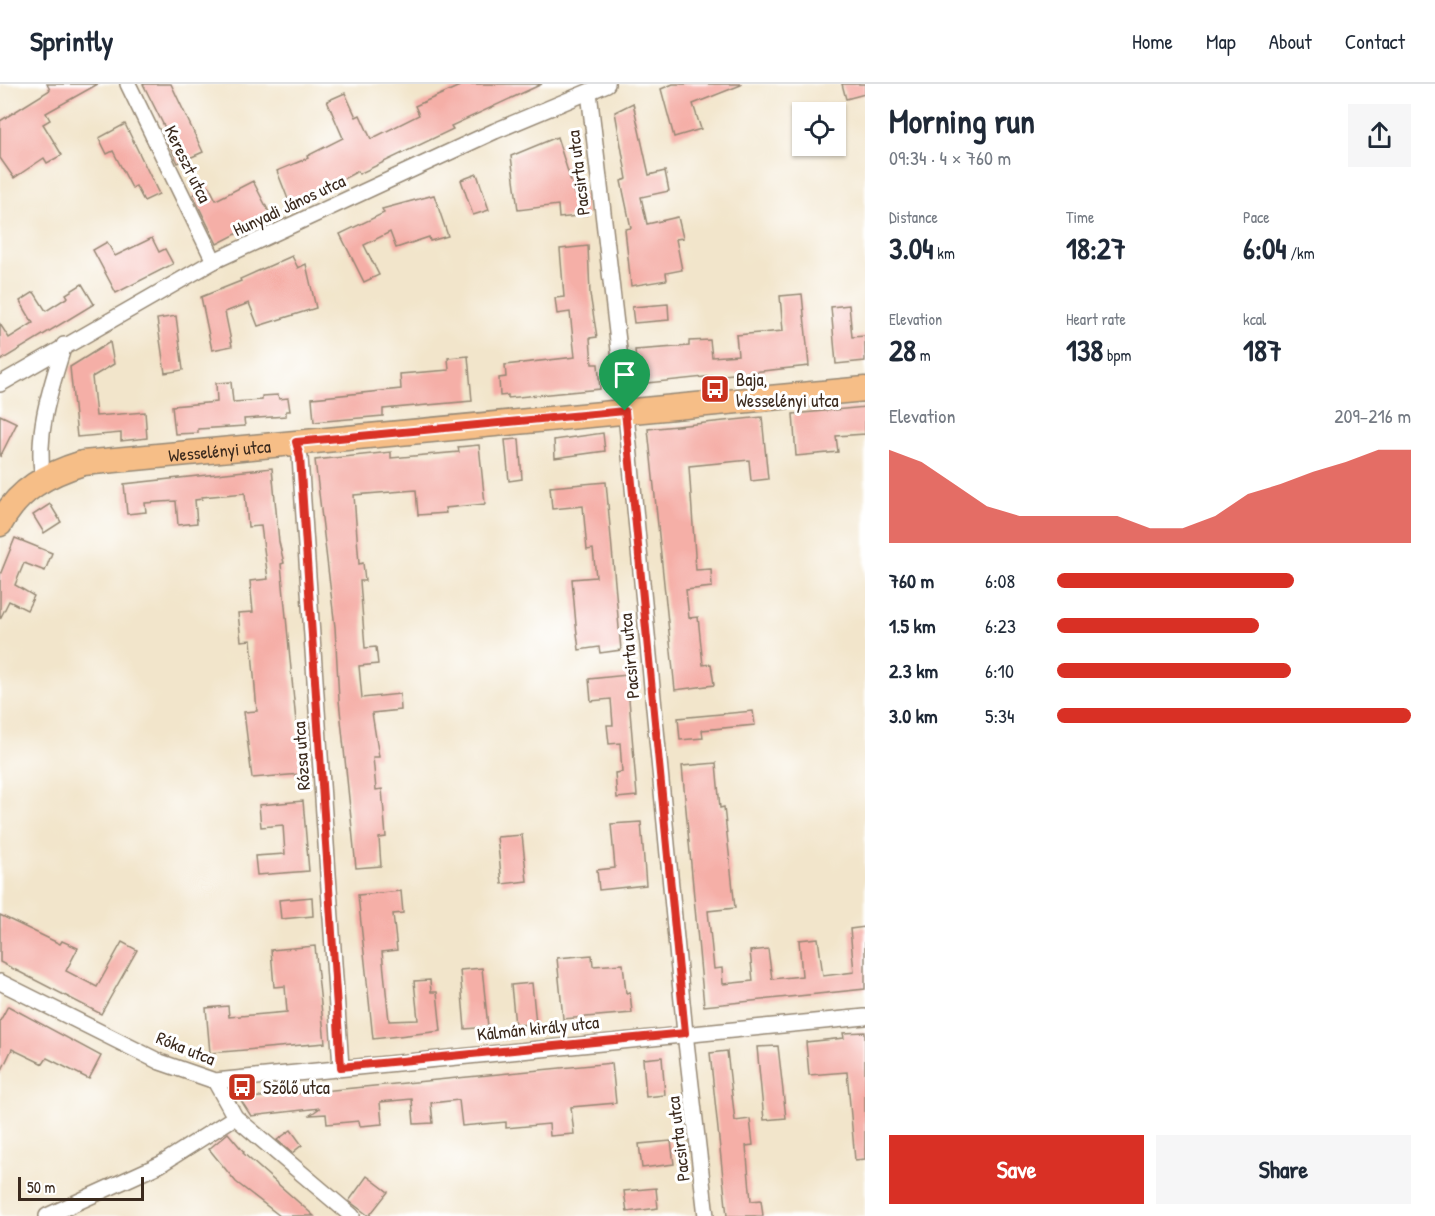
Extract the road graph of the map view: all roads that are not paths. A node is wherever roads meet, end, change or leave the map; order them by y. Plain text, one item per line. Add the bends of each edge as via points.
1 (128, 84) edge
2 (607, 84) edge
3 (589, 92) junction
4 (214, 261) junction
5 (64, 345) junction
6 (0, 384) edge
7 (865, 389) edge
8 (625, 411) junction
9 (296, 442) junction
10 (44, 478) junction
11 (0, 524) edge
12 (0, 982) edge
13 (865, 1017) edge
14 (685, 1033) junction
15 (341, 1067) junction
16 (215, 1081) junction
17 (235, 1117) junction
18 (47, 1216) edge
19 (352, 1216) edge
20 (706, 1216) edge

1 - 4 street, Kereszt utca
2 - 3 street, Hunyadi János utca
3 - 4 street, Hunyadi János utca via 484,136
3 - 8 street, Pacsirta utca
4 - 5 street, Hunyadi János utca
5 - 6 street, Hunyadi János utca
5 - 10 street via 49,395 40,462
7 - 8 main road, Wesselényi utca
8 - 9 main road, Wesselényi utca
8 - 14 street, Pacsirta utca
9 - 10 main road, Wesselényi utca via 83,464
9 - 15 street, Rózsa utca
10 - 11 main road, Wesselényi utca via 9,507
12 - 16 street, Róka utca via 160,1062
13 - 14 street, Kálmán király utca
14 - 15 street, Kálmán király utca
14 - 20 street, Pacsirta utca
15 - 16 street, Kálmán király utca
16 - 17 street, Róka utca
17 - 18 street via 161,1164
17 - 19 street, Róka utca

